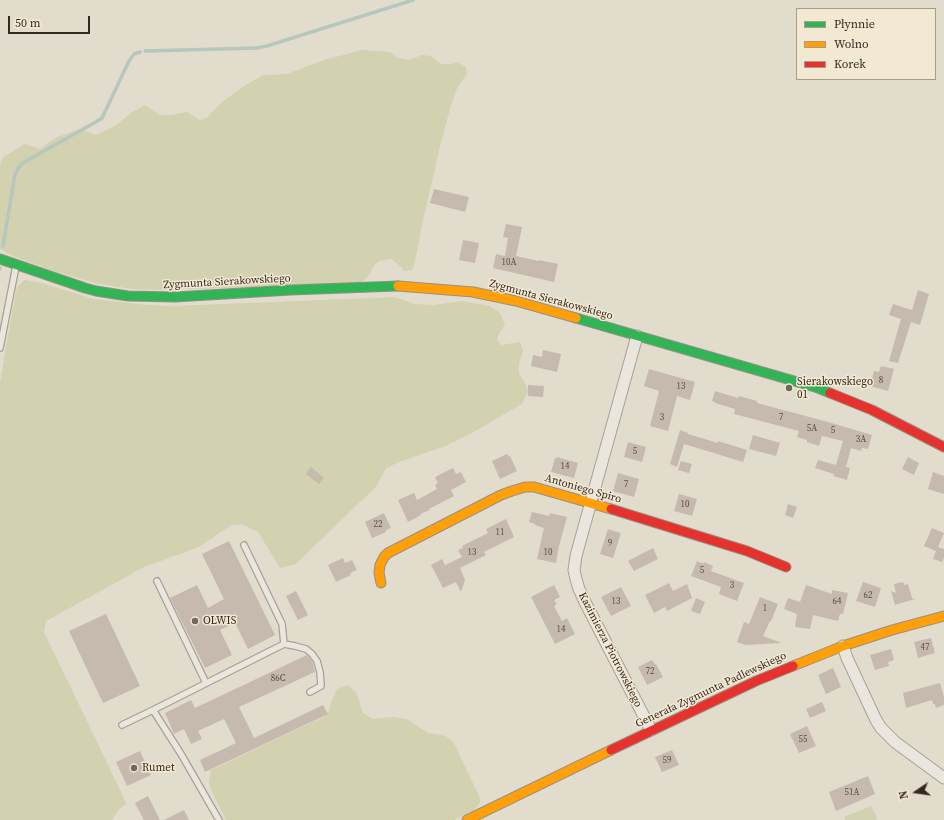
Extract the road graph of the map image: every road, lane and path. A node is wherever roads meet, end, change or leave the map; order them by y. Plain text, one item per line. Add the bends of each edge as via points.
1 (0, 259) edge
2 (16, 264) junction
3 (638, 336) junction
4 (0, 348) edge
5 (944, 447) edge
6 (591, 503) junction
7 (244, 545) dead end
8 (786, 567) dead end
9 (157, 581) dead end
10 (381, 583) dead end
11 (944, 616) edge
12 (284, 644) junction
13 (843, 646) junction
14 (206, 683) junction
15 (310, 692) dead end
16 (153, 710) junction
17 (122, 725) dead end
18 (651, 730) junction
19 (944, 778) edge
20 (219, 820) edge
21 (467, 820) edge

1 - 2 street, Zygmunta Sierakowskiego
2 - 3 street, Zygmunta Sierakowskiego via 85,288 135,296 175,297 397,286 473,292 516,301
2 - 4 lane
3 - 5 street, Zygmunta Sierakowskiego via 815,387 872,410
3 - 6 street, Kazimierza Piotrowskiego
6 - 8 street, Antoniego Spiro via 747,551
6 - 10 street, Antoniego Spiro via 534,487 512,491 388,553 380,566
6 - 18 street, Kazimierza Piotrowskiego via 576,556 576,579 585,602
7 - 12 lane via 282,624
9 - 14 lane
11 - 13 street, Generała Zygmunta Padlewskiego
12 - 14 lane
12 - 15 lane via 306,649 317,661 322,686
13 - 18 street, Generała Zygmunta Padlewskiego via 756,681
13 - 19 street via 881,728 895,742
14 - 16 lane
16 - 17 lane
16 - 20 lane
18 - 21 street, Generała Zygmunta Padlewskiego

